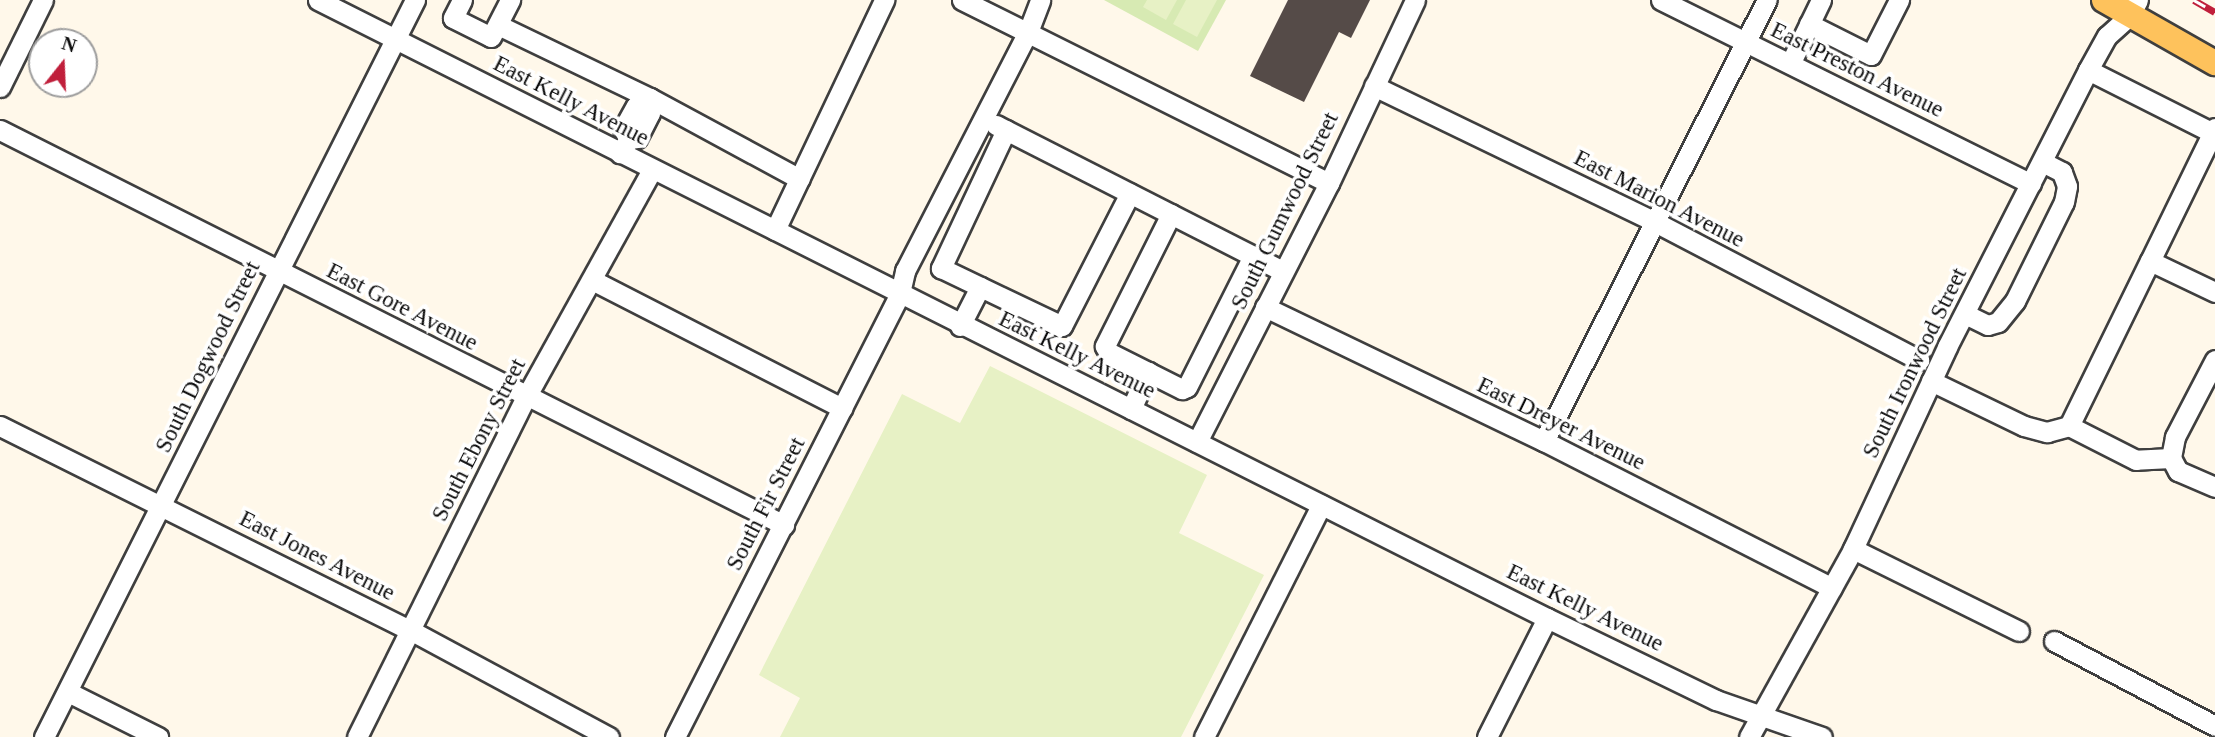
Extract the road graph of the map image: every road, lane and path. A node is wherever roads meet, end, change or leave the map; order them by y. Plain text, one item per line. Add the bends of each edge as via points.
1 (43, 0) edge
2 (318, 0) edge
3 (415, 0) edge
4 (462, 0) edge
5 (510, 0) edge
6 (962, 0) edge
7 (1040, 0) edge
8 (1415, 0) edge
9 (1661, 0) edge
10 (1767, 0) edge
11 (1821, 0) edge
12 (1899, 0) edge
13 (2104, 0) edge
14 (884, 5) edge
15 (2134, 8) edge
16 (1809, 24) junction
17 (498, 25) junction
18 (1028, 32) junction
19 (396, 39) junction
20 (1745, 41) junction
21 (1791, 62) junction
22 (2215, 63) edge
23 (2088, 70) junction
24 (1374, 86) junction
25 (0, 87) edge
26 (648, 101) junction
27 (983, 118) junction
28 (0, 130) edge
29 (1006, 130) junction
30 (2214, 130) edge
31 (625, 146) junction
32 (2042, 162) junction
33 (652, 170) junction
34 (800, 179) junction
35 (1329, 183) junction
36 (2031, 184) junction
37 (1130, 193) junction
38 (1171, 214) junction
39 (1657, 223) junction
40 (775, 230) junction
41 (1253, 256) junction
42 (2150, 261) junction
43 (1283, 271) junction
44 (278, 272) junction
45 (594, 281) junction
46 (980, 287) junction
47 (2215, 292) edge
48 (900, 293) junction
49 (1265, 307) junction
50 (1965, 314) junction
51 (960, 326) junction
52 (1919, 360) dead end
53 (2215, 360) edge
54 (1147, 372) junction
55 (1931, 381) junction
56 (526, 397) junction
57 (842, 408) junction
58 (1131, 409) junction
59 (0, 426) edge
60 (2069, 426) junction
61 (1544, 441) junction
62 (1197, 442) junction
63 (2171, 458) junction
64 (2215, 488) edge
65 (162, 505) junction
66 (1321, 505) junction
67 (784, 525) junction
68 (1853, 549) junction
69 (1832, 589) junction
70 (1547, 618) junction
71 (410, 630) junction
72 (2019, 631) dead end
73 (2054, 641) dead end
74 (68, 692) junction
75 (1760, 716) junction
76 (2215, 726) edge
77 (44, 737) edge
78 (158, 737) edge
79 (357, 737) edge
80 (609, 737) edge
81 (675, 737) edge
82 (1204, 737) edge
83 (1487, 737) edge
84 (1749, 737) edge
85 (1822, 737) edge

1 - 25 street
2 - 19 street, East Kelly Avenue
3 - 19 street, South Dogwood Street
4 - 17 street via 453,18 491,37
5 - 17 street
6 - 18 street
7 - 18 street, South Fir Street
8 - 24 street, South Gumwood Street
9 - 20 street, East Preston Avenue
10 - 20 street
11 - 16 street
12 - 16 street via 1871,55
13 - 15 main road
14 - 34 street
15 - 22 main road
15 - 23 street, South Ironwood Street via 2107,36
16 - 21 street
17 - 26 street
18 - 27 street, South Fir Street
18 - 35 street
19 - 31 street, East Kelly Avenue
19 - 44 street, South Dogwood Street
20 - 21 street, East Preston Avenue
20 - 39 street
21 - 36 street, East Preston Avenue
23 - 30 street
23 - 32 street, South Ironwood Street
24 - 35 street, South Gumwood Street
24 - 39 street, East Marion Avenue
26 - 31 street via 650,113 637,138
26 - 34 street
27 - 29 street
27 - 48 street, South Fir Street via 905,271
28 - 44 street, East Gore Avenue
29 - 37 street
29 - 46 street via 940,263
30 - 42 street
31 - 33 street, East Kelly Avenue
32 - 36 street, South Ironwood Street
32 - 50 street via 2062,172 2067,186 2064,202 2015,301 1998,322 1988,325
33 - 40 street, East Kelly Avenue
33 - 45 street, South Ebony Street
34 - 40 street
35 - 43 street, South Gumwood Street
36 - 50 street, South Ironwood Street
37 - 38 street
37 - 46 street via 1062,326
38 - 41 street
38 - 54 street via 1105,346 1108,352
39 - 52 street, East Marion Avenue
39 - 61 street
40 - 48 street, East Kelly Avenue
41 - 43 street
41 - 54 street via 1187,387 1182,389
42 - 47 street
42 - 60 street
43 - 49 street, South Gumwood Street
44 - 56 street, East Gore Avenue
44 - 65 street, South Dogwood Street
45 - 56 street, South Ebony Street
45 - 57 street
46 - 51 street
48 - 51 street, East Kelly Avenue
48 - 57 street, South Fir Street
49 - 61 street, East Dreyer Avenue
49 - 62 street, South Gumwood Street
50 - 55 street, South Ironwood Street
51 - 58 street, East Kelly Avenue
53 - 63 street via 2175,436
54 - 58 street
55 - 60 street via 2024,426 2048,432
55 - 68 street, South Ironwood Street
56 - 67 street, East Gore Avenue
56 - 71 street, South Ebony Street
57 - 67 street, South Fir Street
58 - 62 street, East Kelly Avenue
59 - 65 street, East Jones Avenue
60 - 63 street via 2136,460
61 - 69 street, East Dreyer Avenue
62 - 66 street, East Kelly Avenue
63 - 64 street via 2178,471
65 - 71 street, East Jones Avenue
65 - 74 street, South Dogwood Street
66 - 70 street, East Kelly Avenue
66 - 82 street
67 - 81 street, South Fir Street
68 - 69 street, South Ironwood Street
68 - 72 street
69 - 75 street, South Ironwood Street
70 - 75 street, East Kelly Avenue via 1716,700
70 - 83 street
71 - 79 street, South Ebony Street
71 - 80 street, East Jones Avenue
73 - 76 street
74 - 77 street, South Dogwood Street
74 - 78 street
75 - 84 street, South Ironwood Street
75 - 85 street, East Kelly Avenue

